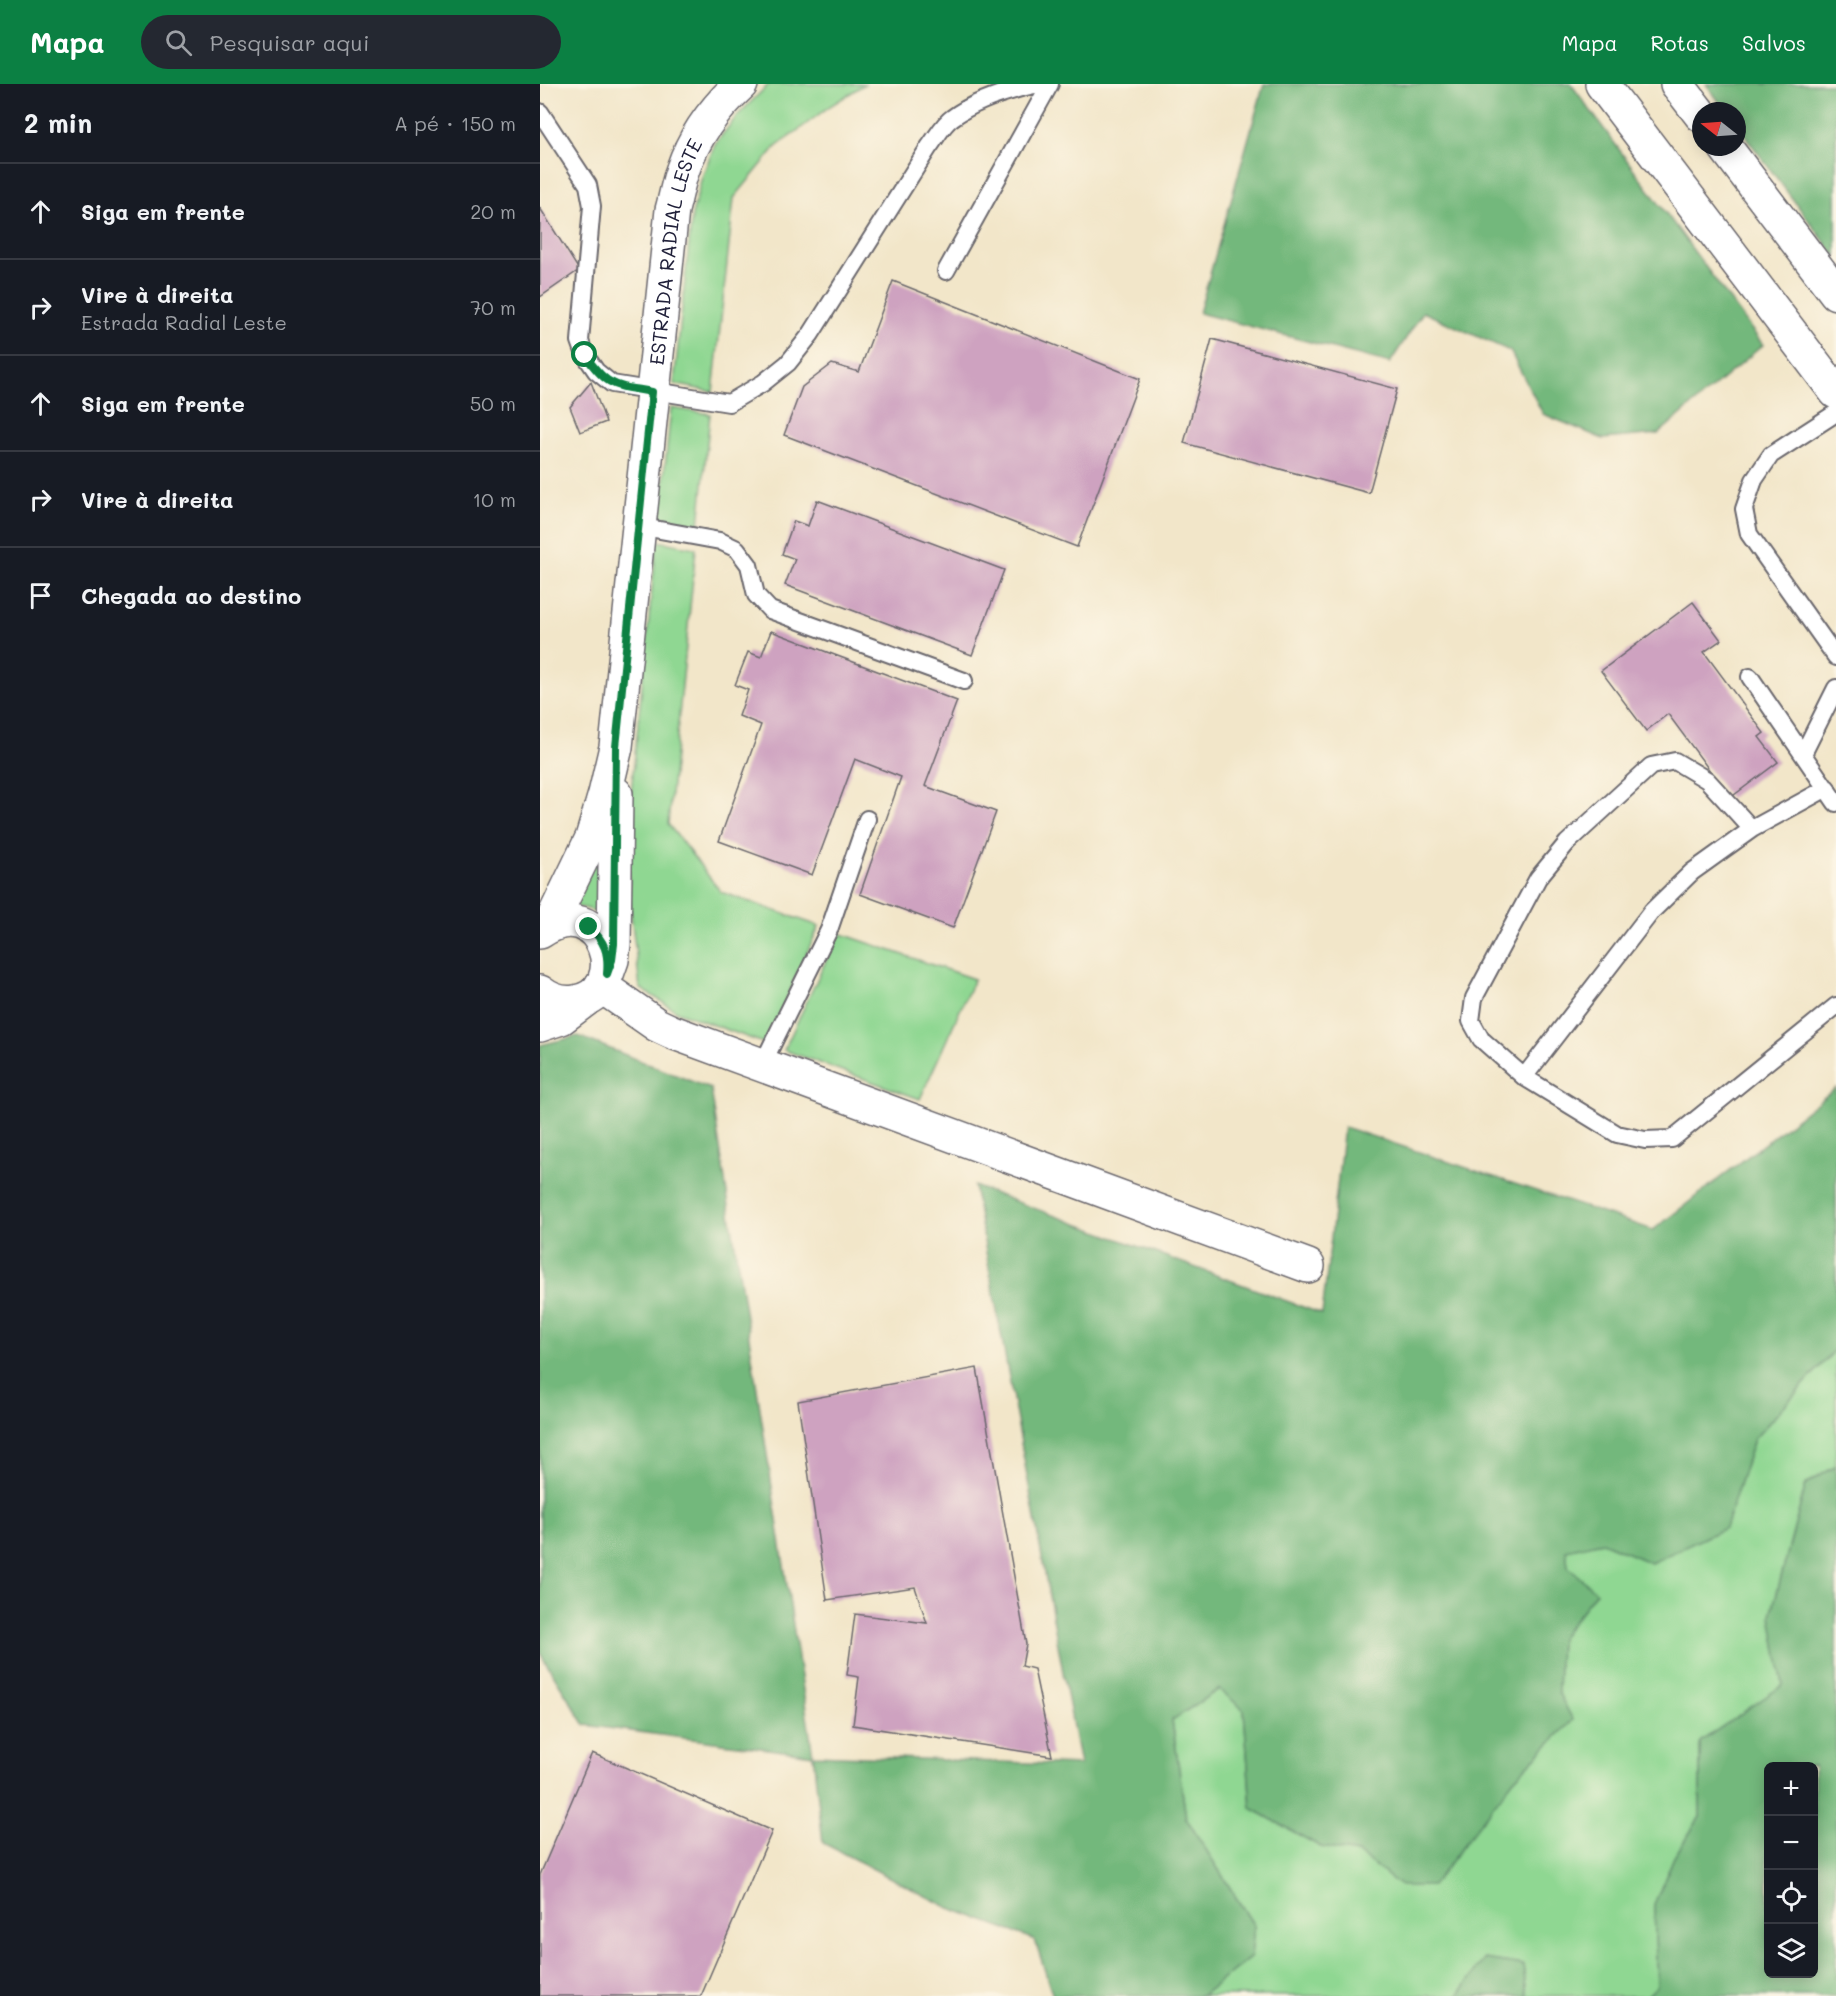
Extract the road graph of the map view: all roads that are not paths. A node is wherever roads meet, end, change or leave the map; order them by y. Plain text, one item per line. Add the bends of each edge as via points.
1 (741, 84) edge
2 (1040, 84) edge
3 (1050, 84) edge
4 (1602, 84) edge
5 (1677, 84) edge
6 (1692, 103) edge
7 (540, 112) edge
8 (1732, 156) edge
9 (946, 271) dead end
10 (1836, 293) edge
11 (652, 392) junction
12 (1836, 392) edge
13 (1836, 413) edge
14 (638, 526) junction
15 (1836, 657) edge
16 (1750, 677) dead end
17 (964, 681) dead end
18 (1836, 688) edge
19 (616, 747) junction
20 (1803, 754) junction
21 (1832, 796) edge
22 (867, 819) dead end
23 (1752, 829) junction
24 (545, 929) edge
25 (600, 985) junction
26 (540, 992) edge
27 (1836, 1006) edge
28 (540, 1025) edge
29 (762, 1065) junction
30 (1524, 1077) junction
31 (1308, 1266) dead end

1 - 11 street, ESTRADA RADIAL LESTE via 700,132 683,167 672,210
2 - 11 lane via 983,101 950,118 811,334 788,363 763,383 729,403
3 - 9 lane
4 - 12 street
5 - 6 street
7 - 11 lane via 588,185 592,206 580,341 585,355 612,384
8 - 10 street
11 - 14 street, ESTRADA RADIAL LESTE
13 - 15 lane via 1771,455 1744,508 1749,534
14 - 17 lane via 720,541 737,549 749,565 756,595 770,609
14 - 19 street, ESTRADA RADIAL LESTE
16 - 20 lane
18 - 20 lane
19 - 24 street, ESTRADA RADIAL LESTE via 592,838
19 - 25 street via 614,944 612,960
20 - 21 lane
21 - 23 lane
22 - 29 lane via 829,930
23 - 30 lane via 1692,873 1652,910
23 - 30 lane via 1707,780 1676,761 1651,766 1567,843 1538,878 1473,998 1471,1021 1481,1039
24 - 25 street via 576,922 599,936 608,960
25 - 26 street via 580,1001 566,1003
25 - 28 street via 561,1018
25 - 29 street via 657,1025
27 - 30 lane via 1672,1139 1645,1140 1617,1134
29 - 31 street

